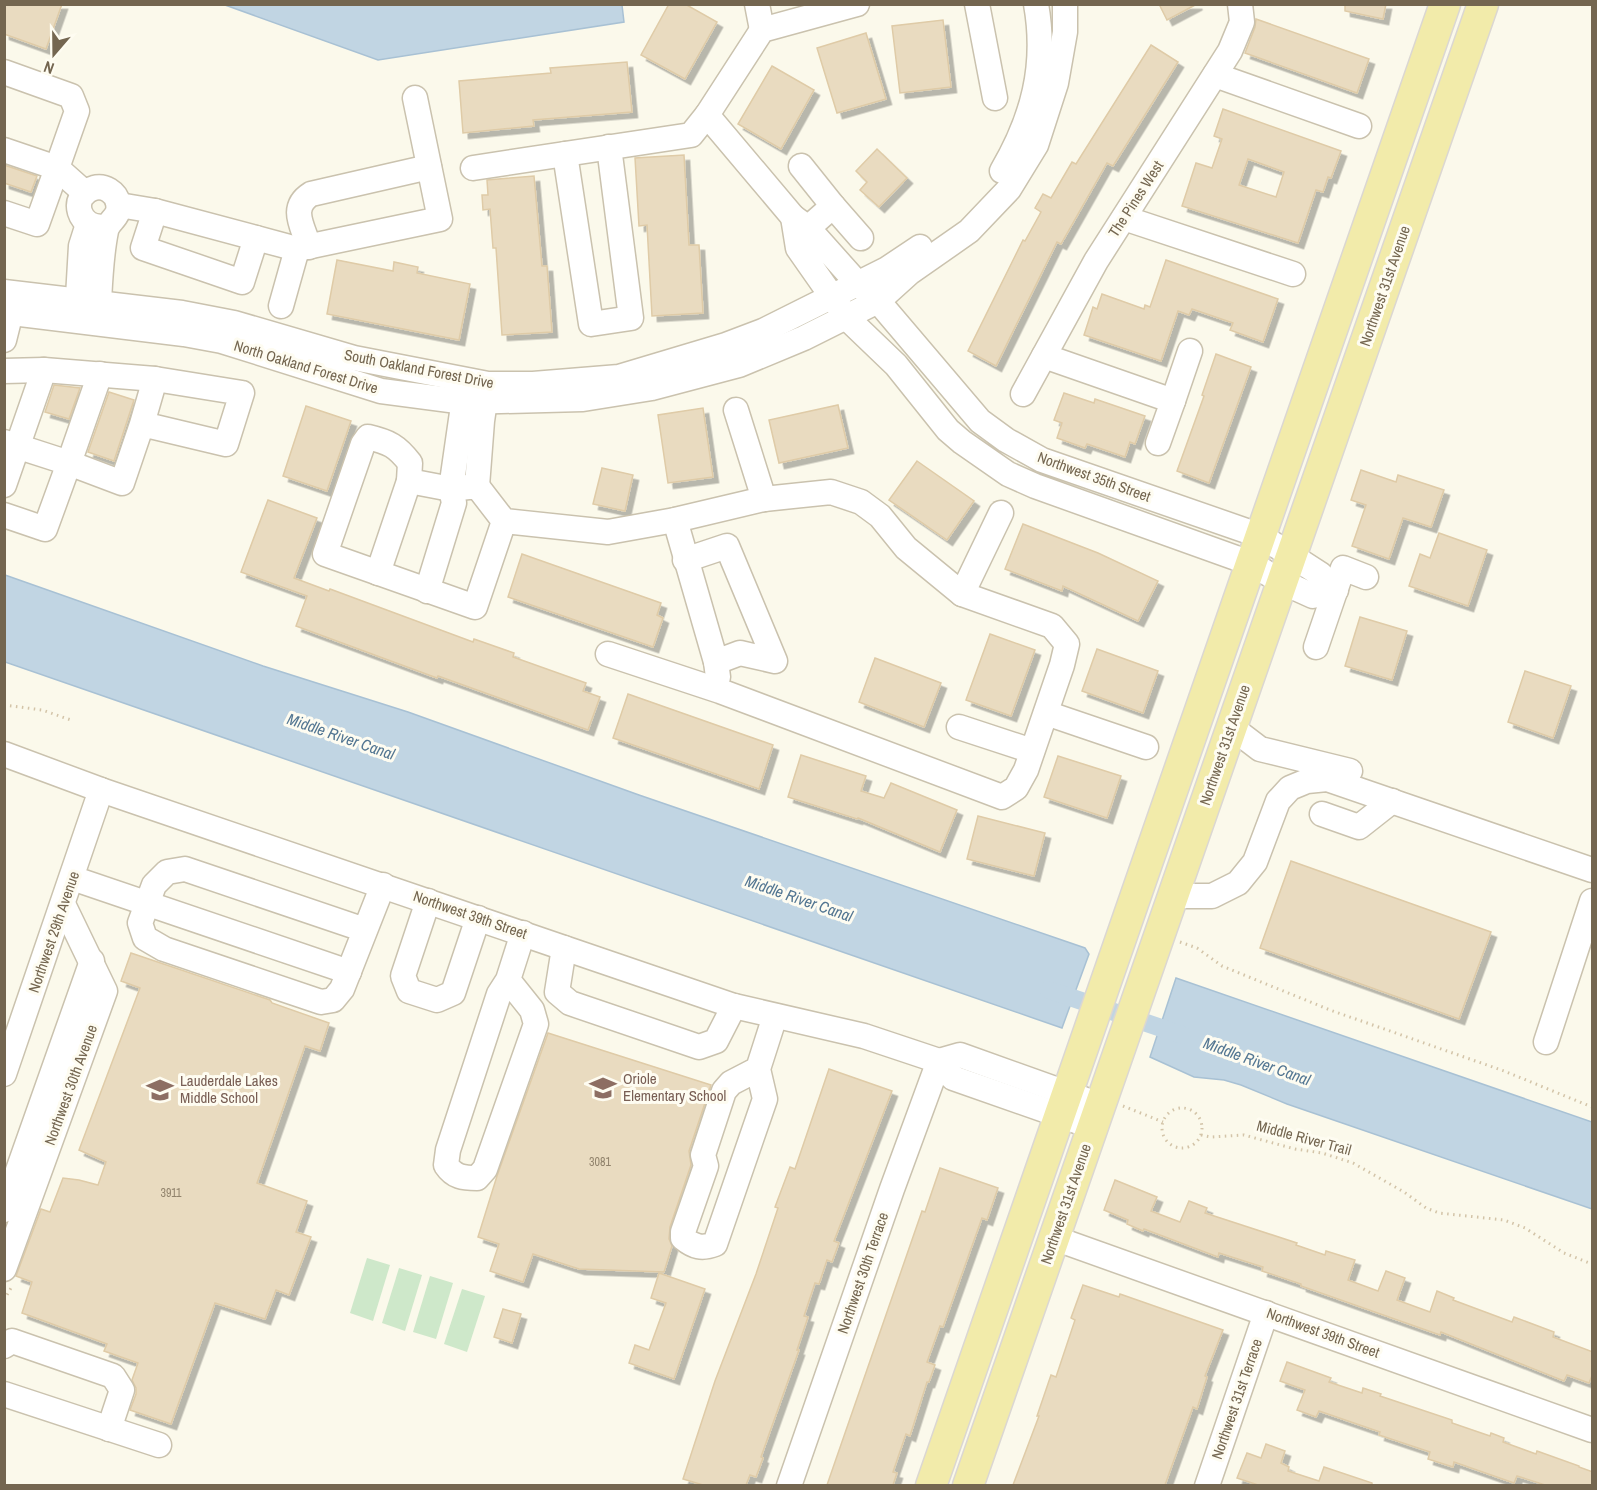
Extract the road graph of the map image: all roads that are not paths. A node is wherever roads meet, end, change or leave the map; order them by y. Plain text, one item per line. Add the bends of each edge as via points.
1 (757, 4) edge
2 (857, 4) edge
3 (977, 4) edge
4 (1036, 4) edge
5 (1065, 4) edge
6 (1240, 4) edge
7 (1445, 4) edge
8 (1483, 4) edge
9 (762, 30) junction
10 (4, 72) edge
11 (1215, 75) junction
12 (415, 98) dead end
13 (995, 98) dead end
14 (707, 115) junction
15 (1359, 126) dead end
16 (609, 147) junction
17 (4, 150) edge
18 (565, 154) junction
19 (801, 166) dead end
20 (429, 167) junction
21 (57, 168) junction
22 (473, 168) dead end
23 (85, 193) junction
24 (833, 206) junction
25 (155, 211) junction
26 (4, 213) edge
27 (104, 218) junction
28 (1124, 218) junction
29 (800, 223) junction
30 (256, 238) junction
31 (861, 238) dead end
32 (303, 248) junction
33 (1293, 274) dead end
34 (858, 284) junction
35 (831, 297) junction
36 (878, 301) junction
37 (7, 305) edge
38 (281, 306) dead end
39 (88, 312) junction
40 (847, 318) junction
41 (4, 340) edge
42 (1190, 351) dead end
43 (1044, 356) junction
44 (45, 370) junction
45 (4, 371) edge
46 (100, 374) junction
47 (155, 379) junction
48 (476, 392) junction
49 (1023, 394) dead end
50 (1173, 401) junction
51 (736, 410) dead end
52 (142, 424) junction
53 (1158, 443) dead end
54 (11, 444) edge
55 (69, 463) junction
56 (409, 481) junction
57 (4, 486) edge
58 (477, 486) junction
59 (451, 489) junction
60 (764, 499) junction
61 (1001, 513) dead end
62 (4, 515) edge
63 (675, 520) junction
64 (504, 521) junction
65 (1256, 549) junction
66 (685, 560) junction
67 (1287, 568) junction
68 (378, 573) junction
69 (1366, 577) dead end
70 (1336, 590) junction
71 (427, 591) junction
72 (962, 594) junction
73 (708, 634) junction
74 (1316, 647) dead end
75 (740, 653) junction
76 (608, 654) dead end
77 (716, 662) junction
78 (720, 691) junction
79 (1046, 713) junction
80 (1233, 723) junction
81 (959, 727) dead end
82 (1146, 747) dead end
83 (1032, 751) junction
84 (4, 754) edge
85 (101, 790) junction
86 (1392, 801) junction
87 (1322, 814) dead end
88 (1593, 870) edge
89 (72, 878) junction
90 (383, 885) junction
91 (1172, 896) junction
92 (428, 901) junction
93 (1593, 901) edge
94 (63, 904) junction
95 (147, 904) junction
96 (478, 918) junction
97 (364, 930) junction
98 (523, 933) junction
99 (564, 948) junction
100 (92, 961) junction
101 (349, 972) junction
102 (508, 980) junction
103 (734, 1006) junction
104 (775, 1016) junction
105 (1546, 1042) dead end
106 (939, 1061) junction
107 (758, 1069) junction
108 (4, 1074) edge
109 (1063, 1104) junction
110 (1099, 1110) junction
111 (4, 1210) edge
112 (1054, 1238) junction
113 (4, 1269) edge
114 (1266, 1313) junction
115 (4, 1346) edge
116 (4, 1394) edge
117 (109, 1429) junction
118 (1593, 1430) edge
119 (159, 1445) dead end
120 (789, 1485) edge
121 (931, 1485) edge
122 (968, 1485) edge
123 (1207, 1485) edge

1 - 9 street
2 - 9 street
3 - 13 street
4 - 34 street, South Oakland Forest Drive via 1041,31 1036,85 1026,122 992,188 941,232
5 - 36 street via 1065,32 1056,83 1035,145 1009,189 969,231 909,273
6 - 11 street, The Pines West via 1242,22
7 - 65 main road
8 - 67 main road, Northwest 31st Avenue
9 - 14 street
10 - 21 street via 71,96 77,111
11 - 15 street
11 - 28 street, The Pines West
12 - 20 street
14 - 16 street via 691,135
14 - 29 street, Northwest 35th Street
16 - 18 street
16 - 18 street via 631,318 591,324
17 - 21 street
18 - 22 street
19 - 24 street
20 - 32 street via 311,194 301,200 298,209
20 - 32 street via 440,219
21 - 23 street
21 - 26 street via 37,224
23 - 27 street via 80,215
23 - 27 street via 102,188 114,194
24 - 29 street
24 - 31 street
25 - 27 street
25 - 30 street
25 - 30 street via 143,248 242,282
27 - 39 street via 102,251
28 - 33 street
28 - 43 street, The Pines West
29 - 34 street, Northwest 35th Street
29 - 35 street via 798,248
30 - 32 street
32 - 38 street
34 - 35 street, South Oakland Forest Drive
34 - 36 street, Northwest 35th Street
35 - 40 street
35 - 48 street, South Oakland Forest Drive via 745,338 619,377
36 - 40 street, North Oakland Forest Drive
36 - 65 street, Northwest 35th Street via 980,421 1006,441 1042,460
37 - 39 street, North Oakland Forest Drive
37 - 41 street
39 - 48 street, North Oakland Forest Drive via 222,341 381,391
40 - 48 street, North Oakland Forest Drive via 739,365 652,388 583,399
40 - 65 street via 896,365 948,430 1008,474 1060,496
42 - 50 street
43 - 49 street, The Pines West
43 - 50 street
44 - 45 street
44 - 46 street
44 - 54 street
46 - 47 street
46 - 55 street
47 - 52 street
47 - 52 street via 242,393 226,444
48 - 58 street
48 - 59 street
50 - 53 street
51 - 60 street
52 - 55 street via 122,483
54 - 55 street
54 - 57 street
55 - 62 street via 45,529
56 - 59 street
56 - 68 street
56 - 68 street via 410,463 399,448 368,437 325,554
58 - 59 street
58 - 64 street
59 - 71 street via 454,503
60 - 63 street
60 - 72 street via 831,492 861,502 880,516 906,548
61 - 72 street
63 - 64 street via 608,532
63 - 66 street
64 - 71 street via 475,607
65 - 67 street, Northwest 35th Street
65 - 109 main road
66 - 73 street
66 - 75 street via 727,546 775,662
67 - 70 street, Northwest 35th Street via 1320,574
67 - 80 main road, Northwest 31st Avenue
68 - 71 street
69 - 70 street via 1343,568
70 - 74 street
72 - 79 street via 1052,626 1067,644
73 - 75 street
73 - 77 street
75 - 77 street
76 - 78 street
77 - 78 street
78 - 83 street via 1002,797 1016,788
79 - 82 street
79 - 83 street
80 - 86 street via 1247,741 1260,749 1371,778
80 - 91 main road, Northwest 31st Avenue
81 - 83 street
84 - 85 street, Northwest 39th Street
85 - 89 street, Northwest 29th Avenue
85 - 90 street, Northwest 39th Street
86 - 87 street via 1359,827
86 - 88 street
86 - 91 street via 1327,779 1290,788 1278,801 1255,862 1238,883 1212,896
89 - 94 street, Northwest 29th Avenue
89 - 95 street
90 - 92 street, Northwest 39th Street
90 - 97 street
91 - 110 main road, Northwest 31st Avenue
92 - 96 street, Northwest 39th Street
92 - 96 street via 403,976 409,990 437,1000 453,993
93 - 105 street
94 - 100 street, Northwest 30th Avenue
94 - 108 street, Northwest 29th Avenue
95 - 97 street via 154,885 166,872 185,869
95 - 101 street
95 - 101 street via 141,923 145,938 164,949 321,1002 333,1000
96 - 98 street, Northwest 39th Street
97 - 101 street
98 - 99 street, Northwest 39th Street
98 - 102 street
99 - 103 street, Northwest 39th Street
99 - 103 street via 557,992 570,1003 699,1047 716,1041
100 - 111 street
100 - 113 street, Northwest 30th Avenue via 105,991
102 - 102 street via 448,1150 446,1165 464,1178 477,1178 485,1169 536,1024 532,1011
103 - 104 street, Northwest 39th Street
104 - 106 street, Northwest 39th Street via 864,1036
104 - 107 street
106 - 109 street, Northwest 39th Street via 960,1055
106 - 120 street, Northwest 30th Terrace
107 - 107 street via 765,1099 715,1244 706,1248 693,1246 683,1238 675,1219 695,1161 703,1155 724,1091
109 - 110 street, Northwest 39th Street
109 - 121 main road
110 - 112 main road, Northwest 31st Avenue
112 - 114 street, Northwest 39th Street
112 - 122 main road, Northwest 31st Avenue
114 - 118 street, Northwest 39th Street
114 - 123 street, Northwest 31st Terrace
115 - 117 street via 12,1341 112,1376 122,1390
116 - 117 street
117 - 119 street

